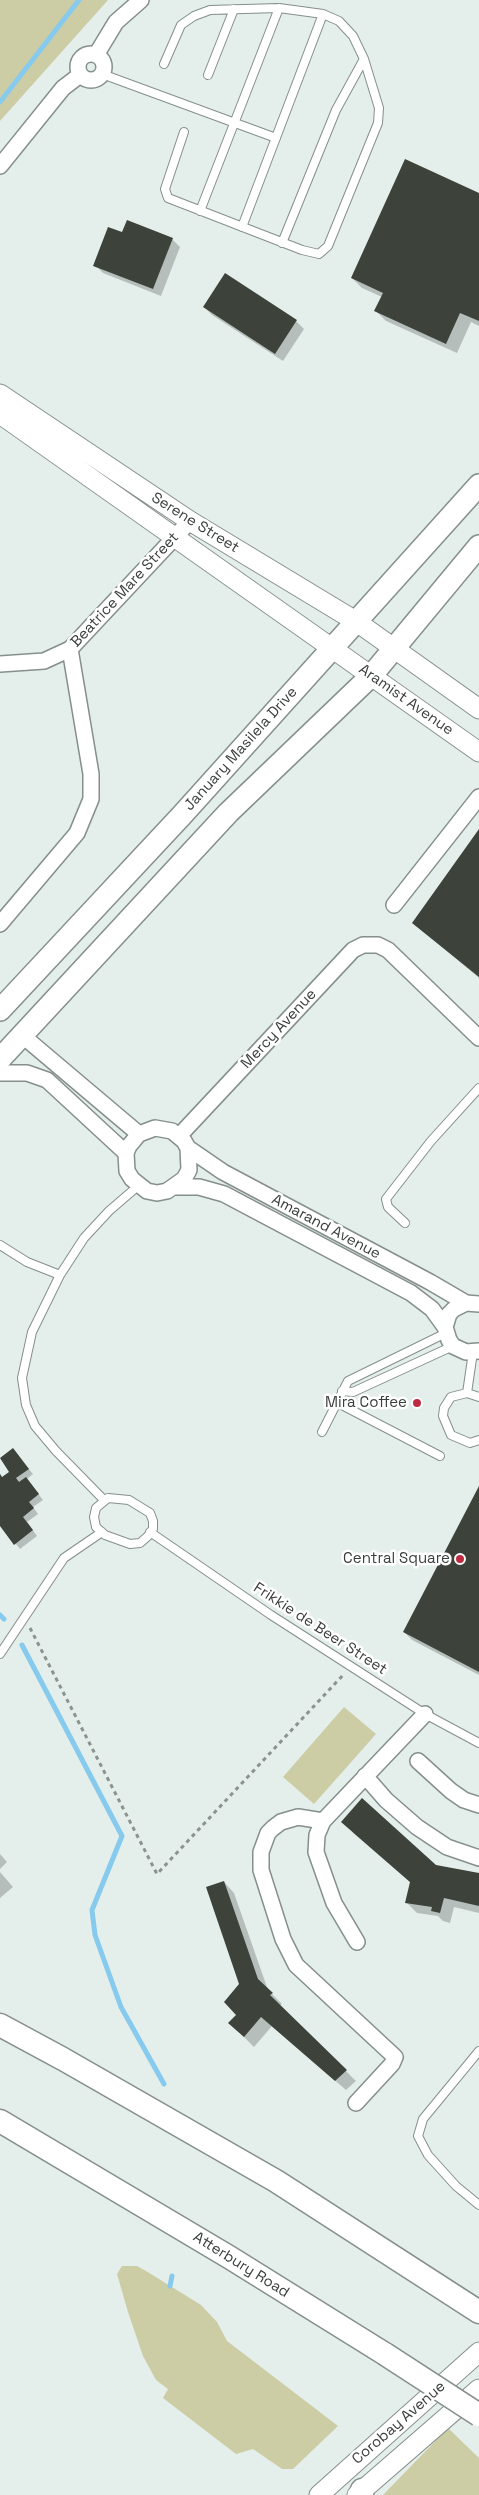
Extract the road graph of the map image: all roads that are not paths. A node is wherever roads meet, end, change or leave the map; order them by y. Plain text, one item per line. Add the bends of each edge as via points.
1 (141, 0) edge
2 (279, 8) junction
3 (234, 9) junction
4 (323, 14) junction
5 (96, 55) junction
6 (364, 59) junction
7 (164, 64) dead end
8 (102, 74) junction
9 (208, 75) dead end
10 (80, 76) junction
11 (234, 121) junction
12 (184, 132) dead end
13 (276, 138) junction
14 (0, 166) edge
15 (200, 211) junction
16 (242, 227) junction
17 (282, 242) junction
18 (0, 394) edge
19 (0, 414) edge
20 (479, 485) edge
21 (190, 522) junction
22 (176, 538) junction
23 (479, 546) edge
24 (357, 622) junction
25 (393, 648) junction
26 (70, 649) junction
27 (332, 649) junction
28 (0, 664) edge
29 (372, 675) junction
30 (479, 709) edge
31 (479, 752) edge
32 (479, 797) edge
33 (394, 905) dead end
34 (0, 924) edge
35 (0, 1010) edge
36 (0, 1035) edge
37 (23, 1036) junction
38 (479, 1038) edge
39 (0, 1059) edge
40 (0, 1073) edge
41 (479, 1088) edge
42 (139, 1134) junction
43 (178, 1136) junction
44 (188, 1148) junction
45 (126, 1153) junction
46 (138, 1186) junction
47 (177, 1187) junction
48 (405, 1223) dead end
49 (0, 1245) edge
50 (60, 1275) junction
51 (473, 1304) edge
52 (448, 1335) junction
53 (476, 1352) edge
54 (342, 1390) junction
55 (468, 1393) junction
56 (479, 1397) edge
57 (336, 1402) junction
58 (322, 1432) dead end
59 (479, 1440) edge
60 (440, 1456) dead end
61 (104, 1500) junction
62 (102, 1532) junction
63 (150, 1532) junction
64 (0, 1654) edge
65 (426, 1714) junction
66 (479, 1743) edge
67 (418, 1761) dead end
68 (365, 1776) junction
69 (479, 1805) edge
70 (323, 1822) junction
71 (479, 1858) edge
72 (357, 1942) dead end
73 (0, 2025) edge
74 (479, 2052) edge
75 (356, 2103) dead end
76 (0, 2122) edge
77 (479, 2205) edge
78 (479, 2312) edge
79 (479, 2352) edge
80 (479, 2389) edge
81 (479, 2415) edge
82 (360, 2493) edge
83 (319, 2495) edge

1 - 5 street via 116,22
2 - 3 lane
2 - 4 lane
2 - 11 lane
3 - 7 lane via 210,10 184,22
3 - 9 lane
4 - 6 lane via 347,28
4 - 13 lane
5 - 8 street via 102,61
5 - 10 street via 87,54 80,59 77,68
6 - 17 lane via 336,110
6 - 17 lane via 377,101 378,122 328,246 323,252 314,254
8 - 10 street via 92,81
8 - 11 lane
10 - 14 street via 63,88
11 - 13 lane
11 - 15 lane
12 - 15 lane via 165,193 171,200
13 - 16 lane
15 - 16 lane
16 - 17 lane
18 - 21 street, Serene Street
19 - 22 street, Serene Street
20 - 24 main road, January Masilela Drive
21 - 22 street, Beatrice Mare Street
21 - 24 street, Serene Street
22 - 26 street, Beatrice Mare Street
22 - 27 street, Serene Street
23 - 25 main road
24 - 25 street, Serene Street
24 - 27 main road, January Masilela Drive
25 - 29 main road
25 - 30 street
26 - 28 street, Beatrice Mare Street via 44,661
26 - 34 street via 91,774 91,799 77,834
27 - 29 street, Aramist Avenue
27 - 35 main road, January Masilela Drive
29 - 31 street, Aramist Avenue
29 - 37 main road via 228,813
32 - 33 street
36 - 37 main road
37 - 39 main road
37 - 42 street
38 - 43 street, Mercy Avenue via 388,950 373,944 363,945 353,950
40 - 45 street via 28,1073 47,1080
41 - 48 lane via 431,1141 386,1199 388,1207
42 - 43 street via 163,1129
42 - 45 street
43 - 44 street
44 - 47 street via 189,1170
44 - 51 street, Amarand Avenue via 223,1172
45 - 46 street via 127,1171
46 - 47 street via 157,1193
46 - 50 lane via 84,1238
47 - 52 street, Amarand Avenue via 199,1187 224,1194 411,1293 432,1309
49 - 50 lane via 14,1256
50 - 61 lane via 32,1332 22,1378 26,1405 31,1419 56,1451
51 - 52 street via 454,1309 447,1320
52 - 53 street via 459,1350
52 - 54 lane via 348,1381
52 - 54 lane via 353,1392
53 - 55 lane
54 - 57 lane
55 - 56 lane
55 - 59 lane via 451,1397 443,1416 451,1435 470,1443
57 - 58 lane
57 - 60 lane
61 - 62 lane via 96,1508 94,1517
61 - 63 lane via 118,1498 141,1506 150,1513 153,1521
62 - 63 lane via 130,1544 140,1542
62 - 64 lane via 64,1558
63 - 65 lane, Frikkie de Beer Street via 271,1616
65 - 66 lane, Frikkie de Beer Street
65 - 68 street
67 - 69 street via 451,1791
68 - 70 street
68 - 71 street via 417,1827 447,1847
70 - 72 street via 316,1842 319,1862 334,1903
70 - 75 street via 298,1817 273,1828 261,1852 261,1870 283,1940 296,1965 395,2057
73 - 78 main road via 276,2181
74 - 77 lane via 423,2119 418,2136 428,2155 456,2186
76 - 81 main road, Atterbury Road, bridge via 229,2257
79 - 83 street, Corobay Avenue
80 - 82 street, Corobay Avenue

